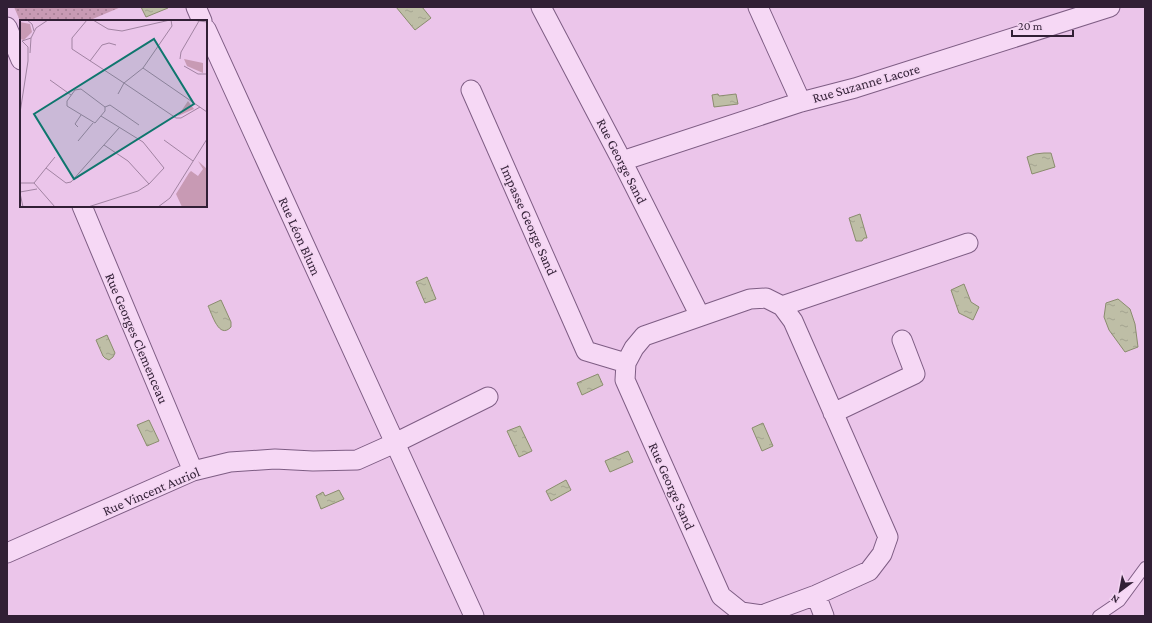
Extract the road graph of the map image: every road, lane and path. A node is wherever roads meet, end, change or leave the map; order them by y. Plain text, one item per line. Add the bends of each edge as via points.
1 (196, 7) edge
2 (541, 7) edge
3 (758, 7) edge
4 (1110, 7) edge
5 (202, 20) edge
6 (7, 27) edge
7 (207, 31) edge
8 (20, 58) edge
9 (471, 90) dead end
10 (800, 102) junction
11 (622, 161) junction
12 (82, 207) edge
13 (968, 243) dead end
14 (782, 306) junction
15 (700, 316) junction
16 (902, 340) dead end
17 (626, 363) junction
18 (488, 397) dead end
19 (833, 414) junction
20 (394, 444) junction
21 (193, 471) junction
22 (7, 553) edge
23 (1145, 567) edge
24 (816, 596) junction
25 (474, 616) edge
26 (824, 616) edge
27 (1098, 616) edge

1 - 5 street
2 - 11 street, Rue George Sand
3 - 10 street
4 - 10 street, Rue Suzanne Lacore via 855,88
6 - 8 street
7 - 20 street, Rue Léon Blum
9 - 17 street, Impasse George Sand via 586,351
10 - 11 street, Rue Suzanne Lacore
11 - 15 street, Rue George Sand
12 - 21 street, Rue Georges Clemenceau
13 - 14 street
14 - 15 street via 766,298 750,299
14 - 19 street, Rue George Sand via 793,321
15 - 17 street via 644,336
16 - 19 street via 915,374
17 - 24 street, Rue George Sand via 625,380 721,596 741,612 762,615
18 - 20 street, Rue Vincent Auriol
19 - 24 street, Rue George Sand via 888,537 882,554 869,571
20 - 21 street, Rue Vincent Auriol via 357,460 275,459 230,462
20 - 25 street
21 - 22 street, Rue Vincent Auriol
23 - 27 lane via 1120,601
24 - 26 street

